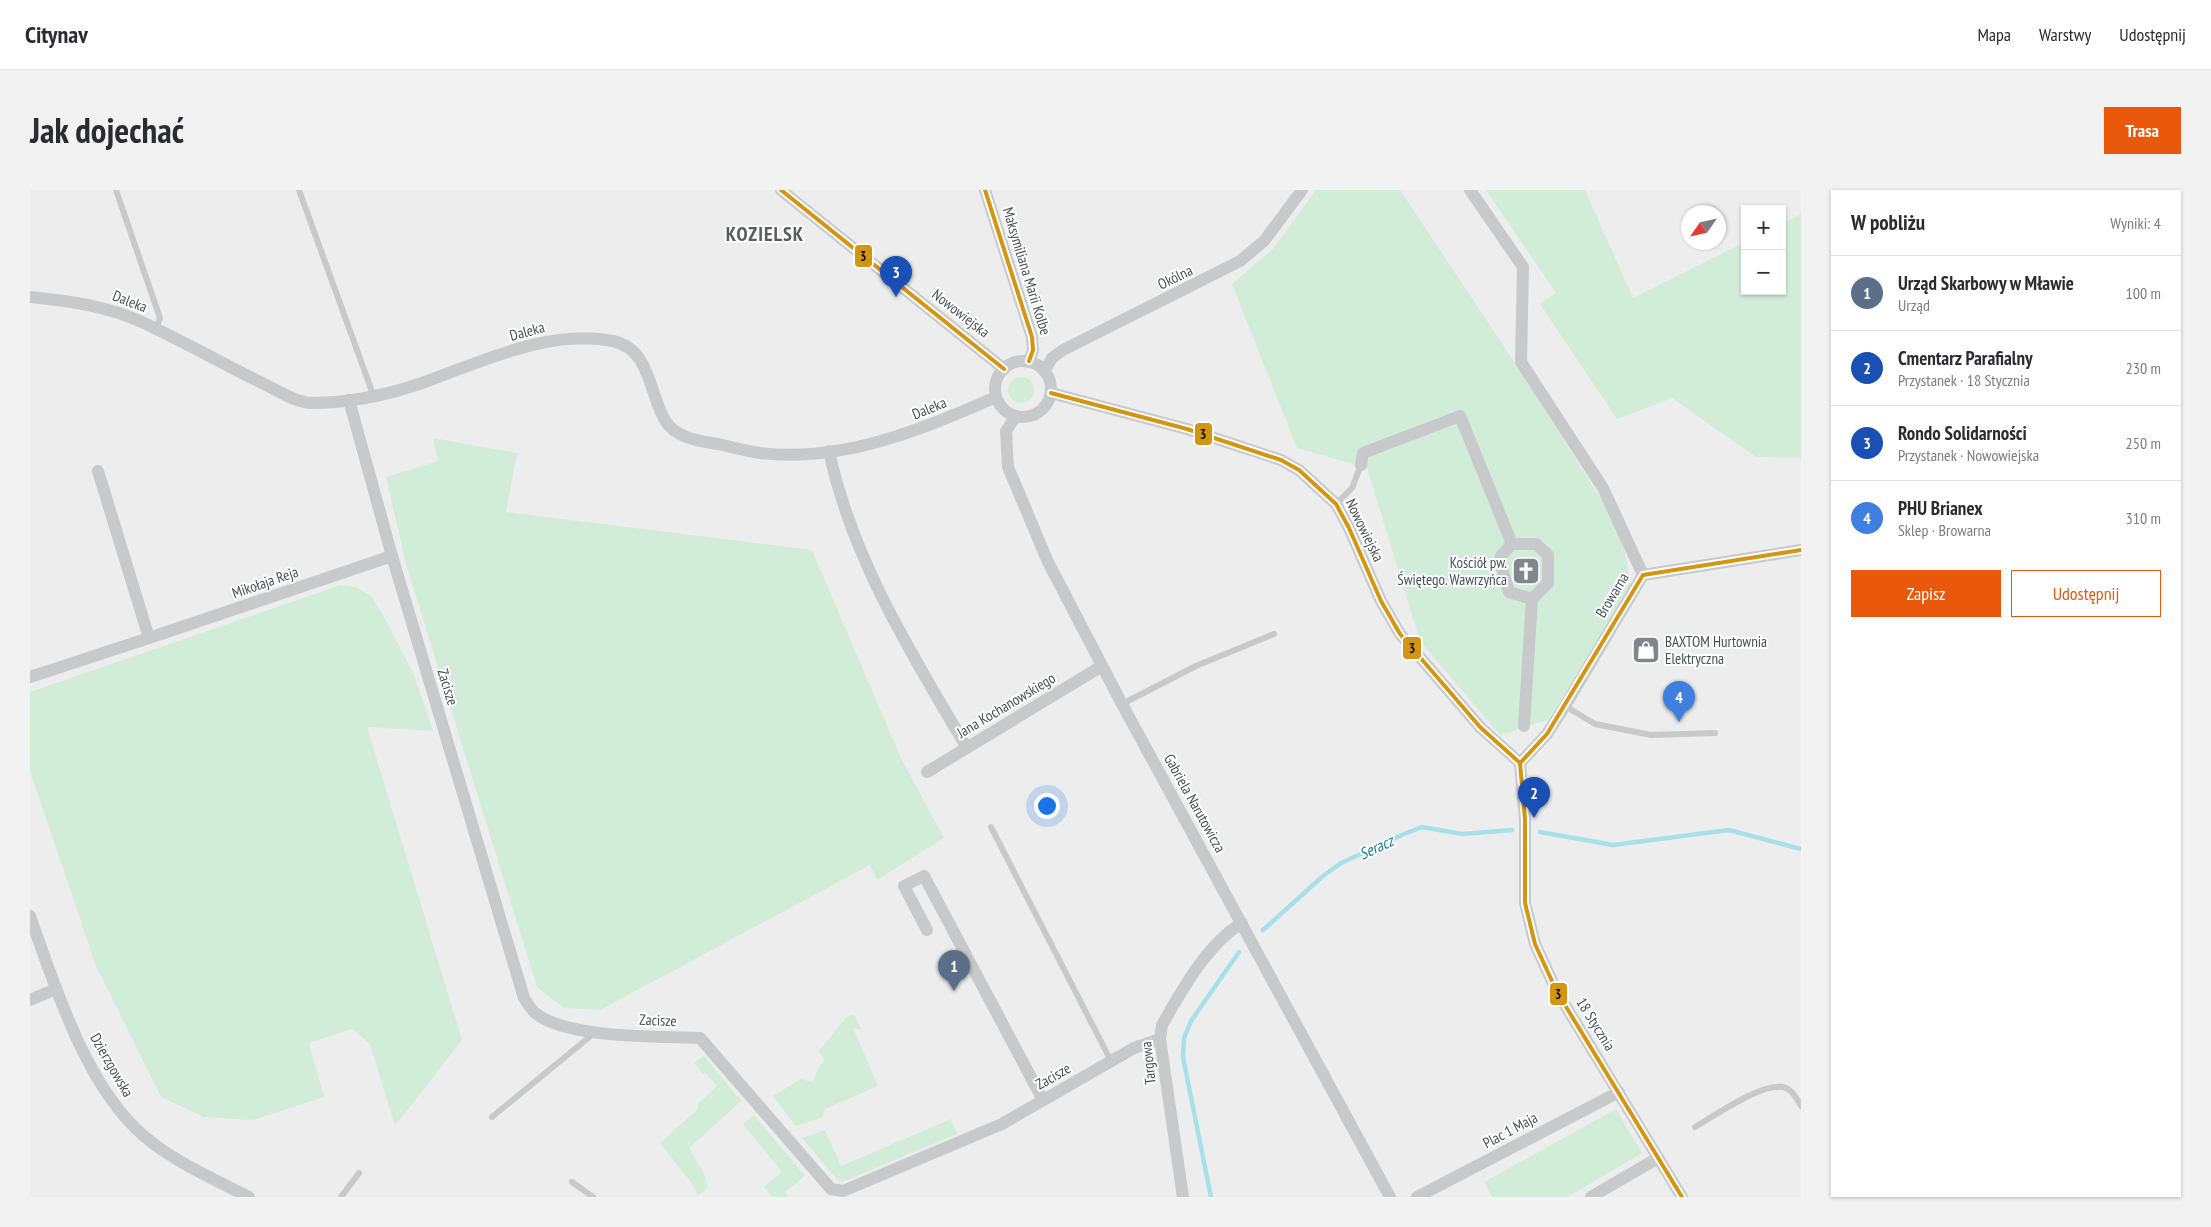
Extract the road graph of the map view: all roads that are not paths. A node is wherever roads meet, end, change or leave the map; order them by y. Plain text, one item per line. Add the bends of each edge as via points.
1 (116, 190) edge
2 (299, 190) edge
3 (781, 190) edge
4 (985, 190) edge
5 (1302, 190) edge
6 (1470, 190) edge
7 (30, 297) edge
8 (156, 329) junction
9 (1029, 361) junction
10 (1004, 368) junction
11 (1045, 370) junction
12 (1051, 393) junction
13 (374, 397) junction
14 (996, 397) junction
15 (349, 400) junction
16 (1016, 416) junction
17 (829, 451) junction
18 (1361, 465) joint
19 (98, 471) dead end
20 (1336, 504) junction
21 (1512, 544) junction
22 (1801, 550) edge
23 (392, 556) junction
24 (1643, 575) junction
25 (1532, 599) junction
26 (1274, 634) dead end
27 (149, 638) junction
28 (1102, 666) junction
29 (30, 677) edge
30 (1122, 704) junction
31 (1565, 706) junction
32 (1524, 726) dead end
33 (1715, 733) dead end
34 (966, 748) junction
35 (1520, 763) junction
36 (927, 772) dead end
37 (992, 827) dead end
38 (30, 916) edge
39 (1242, 924) junction
40 (927, 930) dead end
41 (56, 989) junction
42 (30, 1000) edge
43 (594, 1033) junction
44 (1160, 1039) junction
45 (1111, 1061) junction
46 (1618, 1092) junction
47 (1798, 1094) edge
48 (1043, 1100) junction
49 (1801, 1106) edge
50 (492, 1117) dead end
51 (1694, 1127) dead end
52 (1658, 1158) junction
53 (359, 1173) dead end
54 (572, 1182) dead end
55 (249, 1197) edge
56 (341, 1197) edge
57 (593, 1197) edge
58 (1183, 1197) edge
59 (1390, 1197) edge
60 (1417, 1197) edge
61 (1591, 1197) edge
62 (1682, 1197) edge

1 - 8 lane via 160,318
2 - 13 lane
3 - 10 street, Nowowiejska
4 - 9 street, Maksymiliana Marii Kolbe via 1032,337 1033,350
5 - 11 street, Okólna via 1264,240 1240,261 1063,350 1052,358
6 - 24 street via 1523,267 1521,362 1603,488
7 - 8 street, Daleka via 110,309
8 - 15 street, Daleka via 309,403
9 - 10 street via 1019,360
9 - 11 street
10 - 14 street via 997,378
11 - 12 street via 1051,383
12 - 16 street via 1039,412 1026,417
12 - 20 street, Nowowiejska via 1187,429 1281,460 1299,470
13 - 15 street, Daleka
13 - 17 street, Daleka via 489,358 563,338 614,341 629,348 643,364 666,422 680,436 761,453
14 - 16 street via 1001,406
14 - 17 street, Daleka via 906,434 850,449
15 - 23 street, Zacisze
16 - 28 street, Gabriela Narutowicza via 1006,431 1008,467 1048,562
17 - 34 street via 852,531 885,605
18 - 20 lane via 1352,488
18 - 21 street via 1363,453 1460,416
19 - 27 street
20 - 35 street, Nowowiejska via 1400,634 1480,727
21 - 25 street via 1500,562 1509,592
21 - 25 street via 1536,544 1548,555 1548,583
22 - 24 street, Browarna
23 - 27 street, Mikołaja Reja
23 - 43 street, Zacisze via 524,998 535,1012 551,1022
24 - 31 street, Browarna
25 - 32 street
26 - 30 lane via 1196,666
27 - 29 street, Mikołaja Reja
28 - 30 street, Gabriela Narutowicza
28 - 34 street, Jana Kochanowskiego
30 - 39 street, Gabriela Narutowicza
31 - 33 lane via 1595,724 1651,735
31 - 35 street, Browarna via 1547,734
34 - 36 street, Jana Kochanowskiego
35 - 46 street, 18 Stycznia via 1525,819 1525,903 1535,944 1557,992
37 - 45 lane
38 - 41 street, Dzierzgowska
39 - 44 street, Targowa via 1212,948 1162,1025
39 - 59 street, Gabriela Narutowicza
40 - 48 street via 904,886 924,876
41 - 42 street
41 - 55 street, Dzierzgowska via 84,1053 112,1104 144,1136 186,1164
43 - 48 street, Zacisze via 700,1038 831,1189 843,1191 1002,1124
43 - 50 lane
44 - 45 street, Zacisze
44 - 58 street, Targowa
45 - 48 street, Zacisze
46 - 52 street, 18 Stycznia
46 - 60 street, Plac 1 Maja
47 - 49 lane
47 - 51 lane via 1785,1087 1771,1088
52 - 61 street
52 - 62 street, 18 Stycznia
53 - 56 lane
54 - 57 lane

